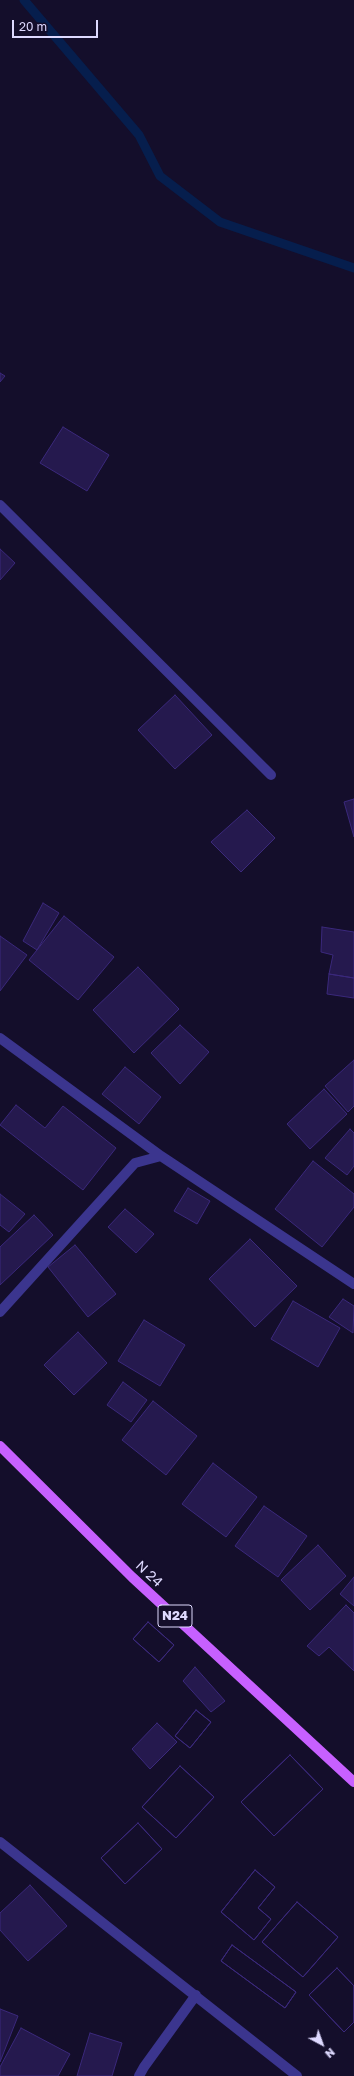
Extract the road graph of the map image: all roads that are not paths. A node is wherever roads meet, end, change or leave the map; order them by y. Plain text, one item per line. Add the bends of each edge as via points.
1 (0, 505) edge
2 (271, 775) dead end
3 (0, 1038) edge
4 (161, 1156) junction
5 (354, 1284) edge
6 (0, 1312) edge
7 (0, 1446) edge
8 (354, 1782) edge
9 (0, 1842) edge
10 (196, 1995) junction
11 (140, 2076) edge
12 (297, 2076) edge

1 - 2 street
3 - 4 street
4 - 5 street
4 - 6 street via 135,1163
7 - 8 main road, N 24 / N24 via 132,1577
9 - 10 street
10 - 11 street via 144,2066
10 - 12 street

